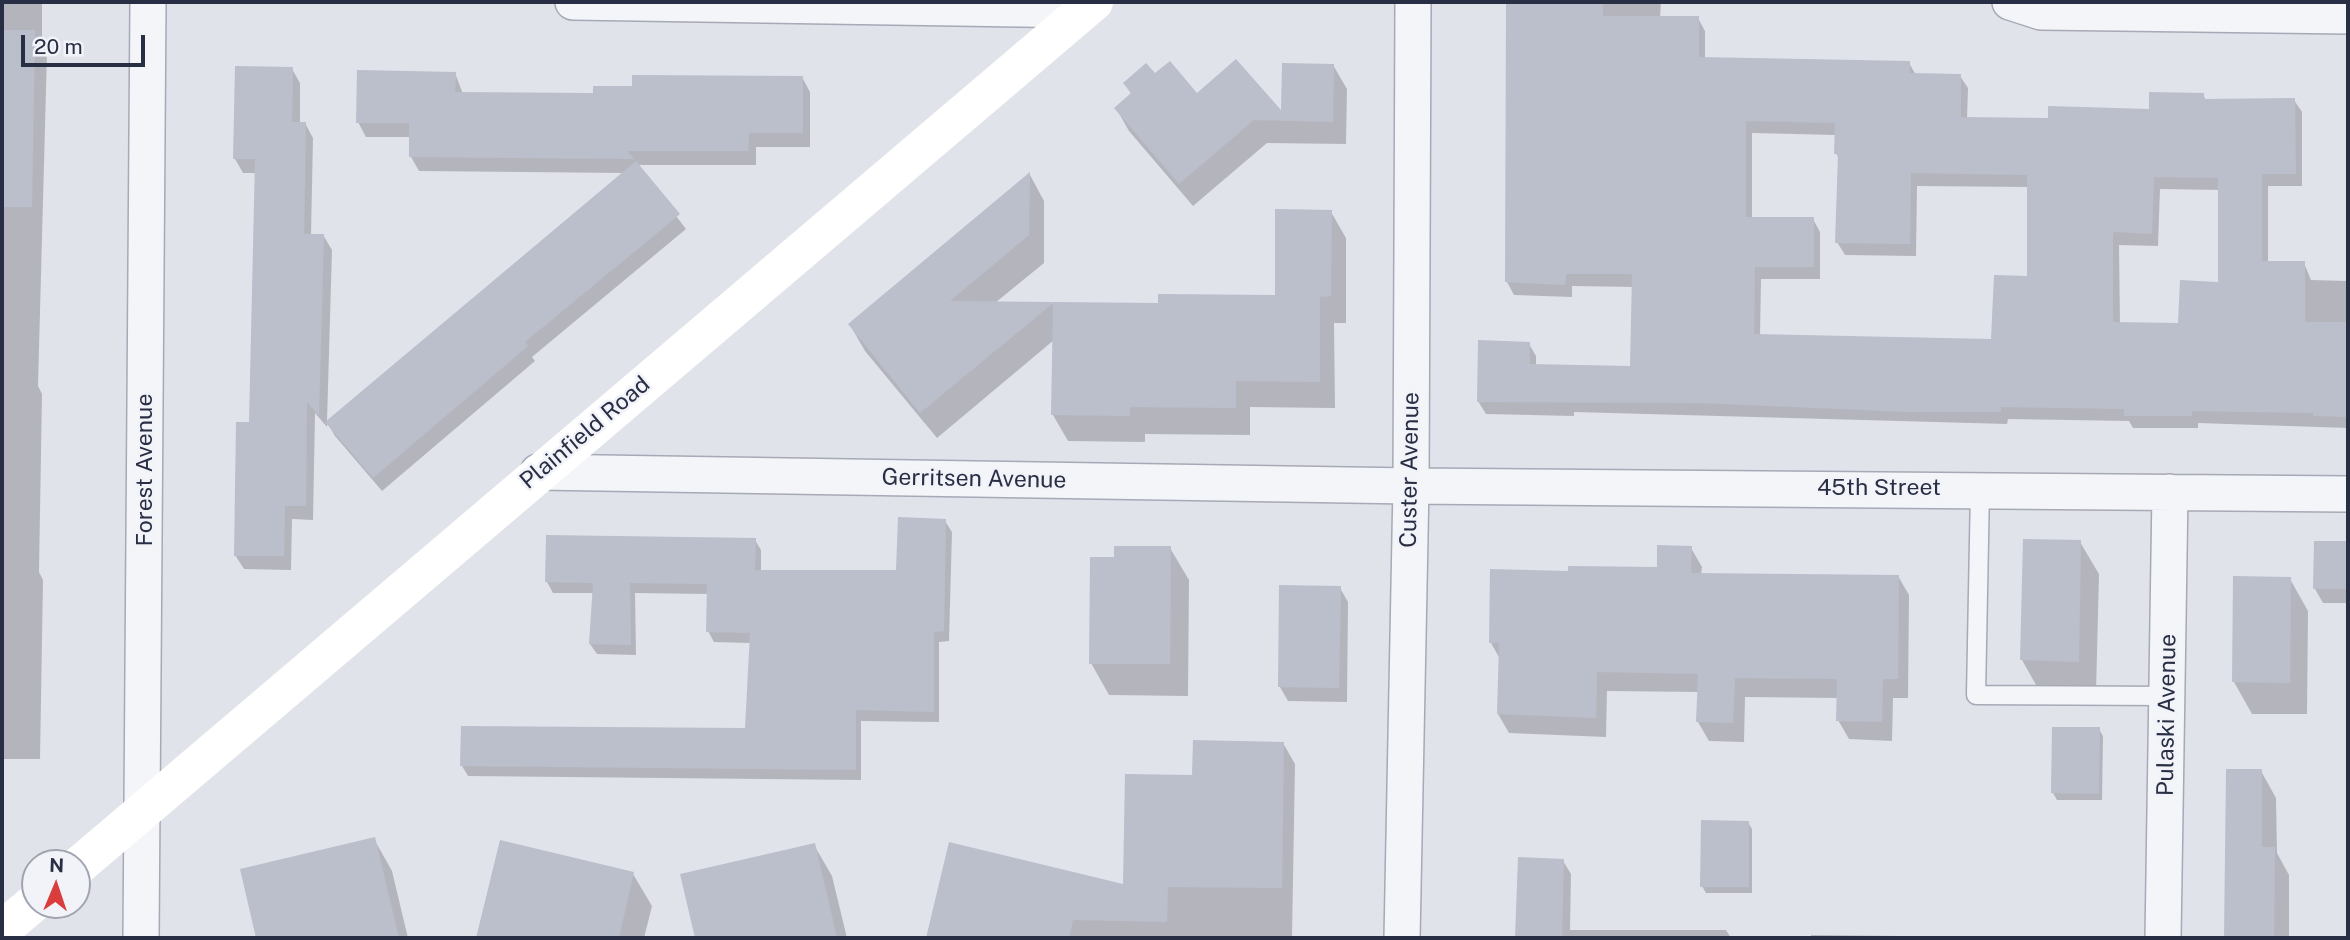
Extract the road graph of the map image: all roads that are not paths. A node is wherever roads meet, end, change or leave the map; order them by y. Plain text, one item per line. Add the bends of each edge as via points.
1 (148, 2) edge
2 (573, 2) edge
3 (1413, 2) edge
4 (2010, 2) edge
5 (1089, 6) edge
6 (2348, 16) edge
7 (538, 472) junction
8 (1410, 486) junction
9 (1980, 489) junction
10 (2170, 492) junction
11 (2348, 494) edge
12 (2167, 696) junction
13 (142, 812) junction
14 (91, 855) edge
15 (21, 914) edge
16 (2, 930) edge
17 (141, 938) edge
18 (1402, 938) edge
19 (2164, 938) edge

1 - 13 street, Forest Avenue
2 - 5 street
3 - 8 street, Custer Avenue
4 - 6 street via 2041,12
5 - 7 street, Plainfield Road
7 - 8 street, Gerritsen Avenue
7 - 13 street, Plainfield Road
8 - 9 street, 45th Street
8 - 18 street, Custer Avenue
9 - 10 street, 45th Street
9 - 12 lane via 1976,695
10 - 11 street, 45th Street
10 - 12 street, Pulaski Avenue
12 - 19 street, Pulaski Avenue
13 - 14 street, Plainfield Road
13 - 17 street, Forest Avenue
15 - 16 street

